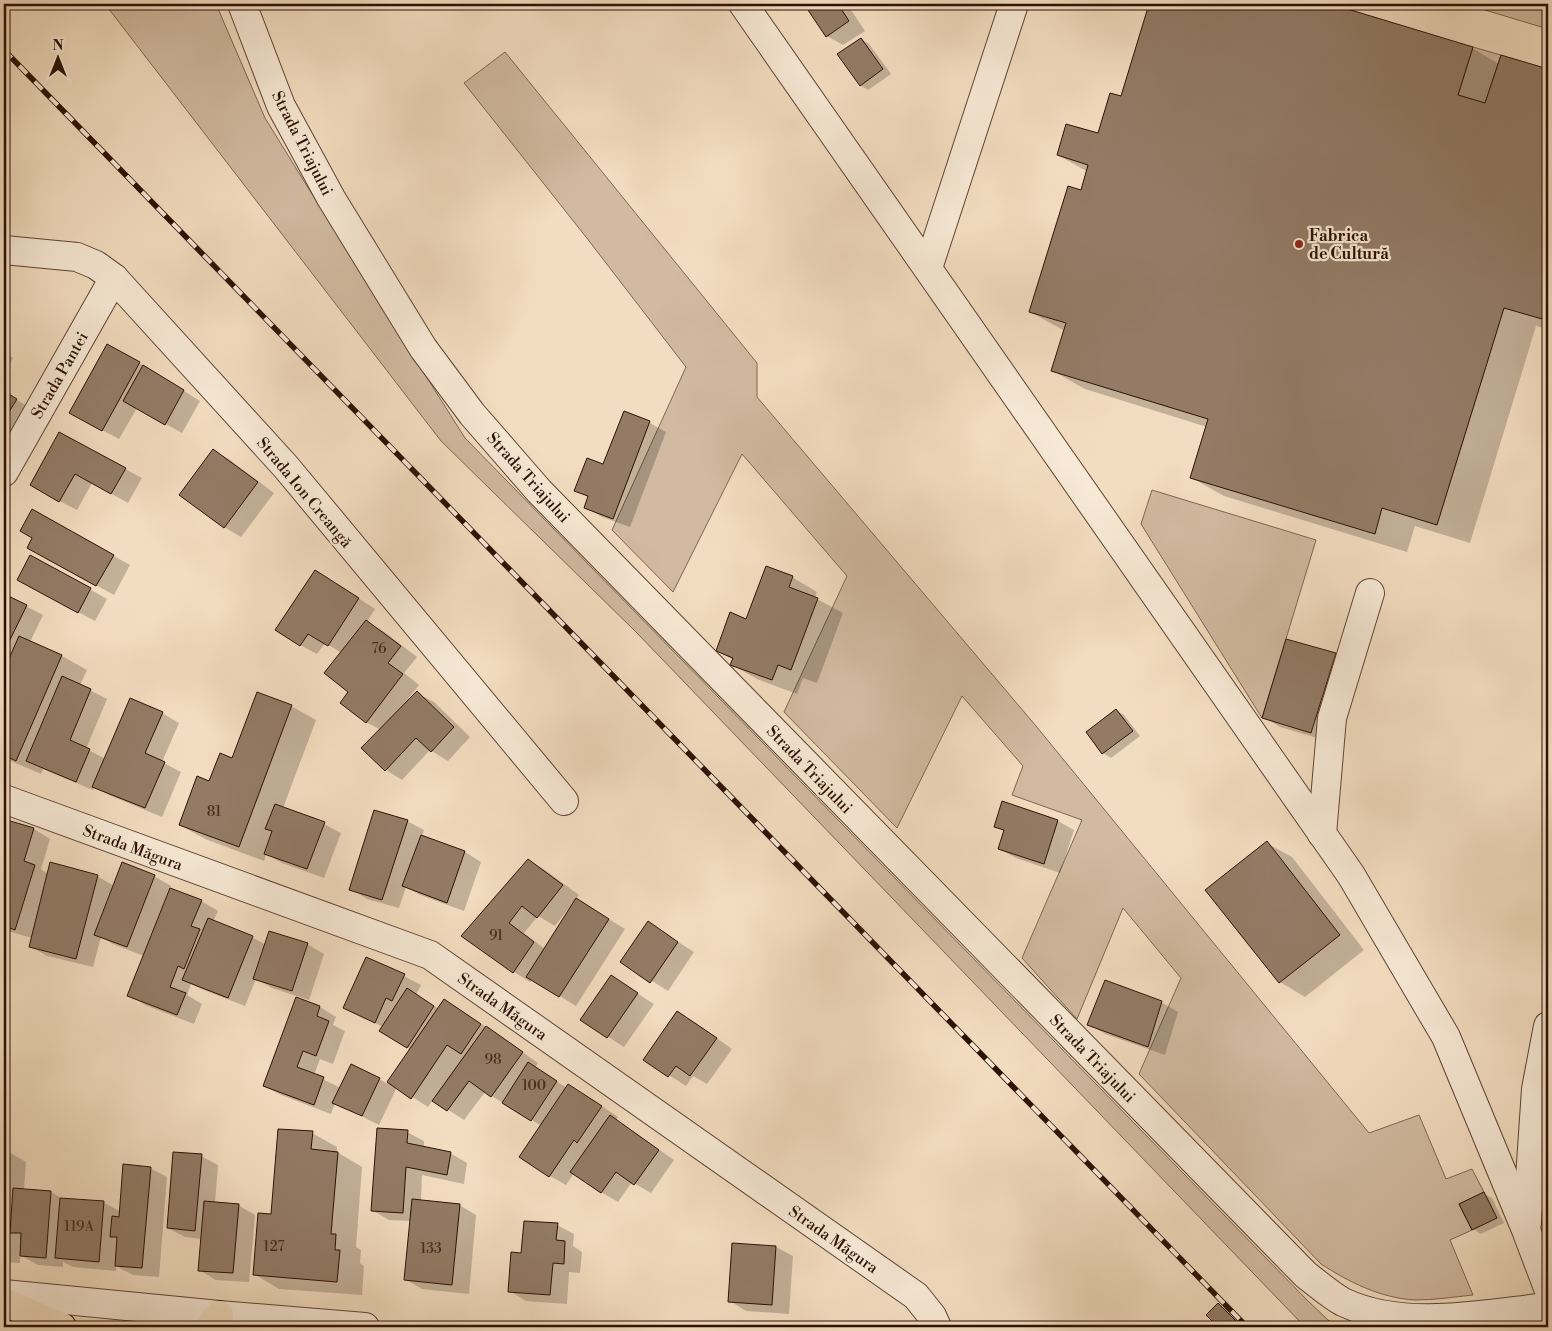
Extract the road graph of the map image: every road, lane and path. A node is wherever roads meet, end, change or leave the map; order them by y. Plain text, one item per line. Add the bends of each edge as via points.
1 (242, 4) edge
2 (742, 4) edge
3 (1014, 4) edge
4 (4, 250) edge
5 (928, 268) junction
6 (114, 278) junction
7 (4, 472) edge
8 (1370, 594) dead end
9 (4, 800) edge
10 (564, 801) dead end
11 (1322, 834) junction
12 (1548, 1026) edge
13 (1526, 1230) junction
14 (1548, 1288) edge
15 (4, 1294) edge
16 (4, 1302) edge
17 (1548, 1307) edge
18 (214, 1321) edge
19 (62, 1327) edge
20 (365, 1327) edge
21 (937, 1327) edge

1 - 17 street, Strada Triajului via 282,106 331,198 423,348 472,414 539,491 1306,1275 1342,1301 1373,1312 1411,1318
2 - 5 street
3 - 5 street
4 - 6 street, Strada Ion Creangă via 77,257
5 - 11 street
6 - 7 street, Strada Pantei
6 - 10 street, Strada Ion Creangă via 286,467
8 - 11 street via 1332,718
9 - 21 street, Strada Măgura via 430,956 916,1296
11 - 13 street via 1351,875 1446,1037
12 - 13 street via 1536,1089
13 - 14 street
15 - 18 street
16 - 19 main road
18 - 20 street

